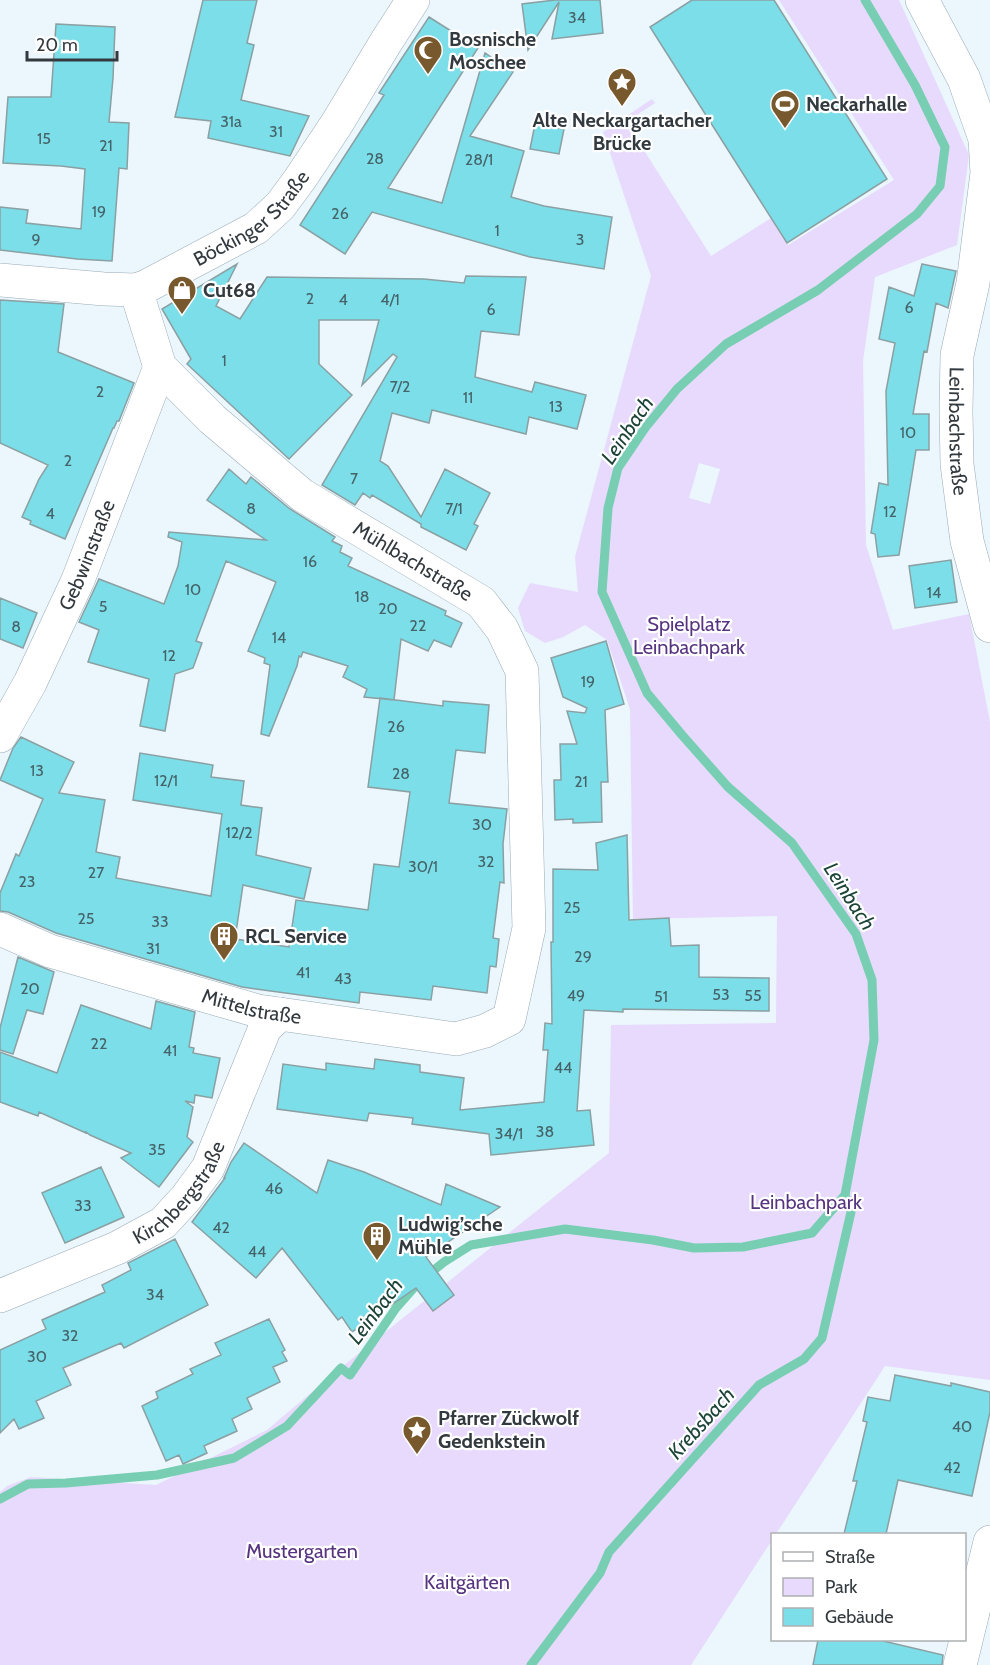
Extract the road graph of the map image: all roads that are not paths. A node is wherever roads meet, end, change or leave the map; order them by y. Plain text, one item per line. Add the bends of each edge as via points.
1 (413, 0) edge
2 (922, 0) edge
3 (0, 280) edge
4 (136, 290) junction
5 (160, 367) junction
6 (990, 626) edge
7 (0, 736) edge
8 (0, 928) edge
9 (280, 1014) junction
10 (509, 1019) joint
11 (0, 1296) edge
12 (990, 1542) edge
13 (966, 1640) edge
14 (966, 1641) edge
15 (960, 1665) edge

1 - 4 street, Böckinger Straße via 336,125 280,206 256,228
2 - 6 street, Leinbachstraße via 964,79 985,139 987,173 973,284 957,355 956,411 957,465 968,541
3 - 4 street, Böckinger Straße
4 - 5 street, Mühlbachstraße
5 - 7 street, Gebwinstraße via 78,580 30,683
5 - 10 street, Mühlbachstraße via 212,419 302,495 481,602 502,629 522,671 528,830 529,928
8 - 9 street, Mittelstraße via 50,951
9 - 10 street, Mittelstraße via 456,1039
9 - 11 street, Kirchbergstraße via 265,1028 208,1168 163,1223 117,1248
12 - 13 street
14 - 15 street

